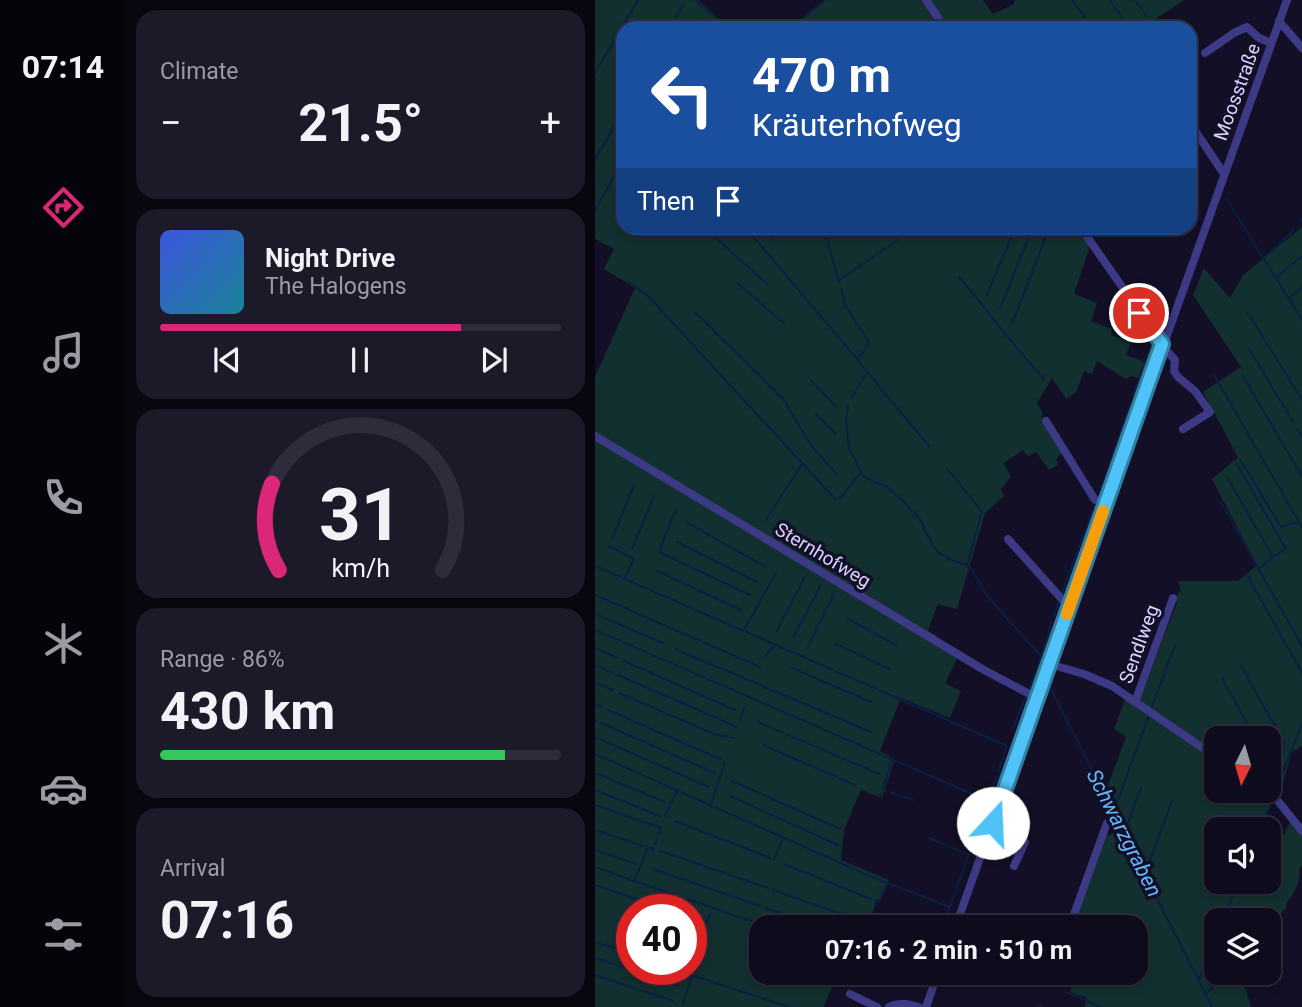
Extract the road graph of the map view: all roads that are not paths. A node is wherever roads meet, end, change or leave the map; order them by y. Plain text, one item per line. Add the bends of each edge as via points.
1 (926, 0) edge
2 (1287, 0) edge
3 (941, 21) edge
4 (1279, 21) junction
5 (1271, 43) junction
6 (1302, 48) edge
7 (1205, 53) dead end
8 (1197, 134) edge
9 (1224, 174) junction
10 (1086, 235) edge
11 (1162, 346) junction
12 (1046, 421) dead end
13 (1182, 429) dead end
14 (595, 436) edge
15 (1107, 502) junction
16 (1008, 538) dead end
17 (1173, 598) dead end
18 (1069, 607) junction
19 (1049, 664) junction
20 (1037, 698) junction
21 (1135, 702) junction
22 (1204, 749) edge
23 (1280, 803) edge
24 (993, 823) junction
25 (1107, 823) dead end
26 (1302, 831) edge
27 (1014, 866) dead end
28 (959, 915) edge
29 (1074, 915) edge
30 (934, 985) edge
31 (850, 994) dead end
32 (877, 1007) edge
33 (889, 1007) edge
34 (919, 1007) edge
35 (926, 1007) edge

1 - 3 street
2 - 4 street, Moosstraße
4 - 5 street, Moosstraße
4 - 6 street, Moosstraße
5 - 7 street via 1247,27
5 - 9 street, Moosstraße
8 - 9 street, Moosstraße
9 - 11 street, Moosstraße
10 - 11 street
11 - 13 street via 1175,360 1178,377 1210,412
11 - 15 street, Moosstraße
12 - 15 street via 1095,500
14 - 20 street, Sternhofweg
15 - 18 street, Moosstraße
16 - 18 street
17 - 21 street, Sendlweg
18 - 19 street, Moosstraße
19 - 20 street, Moosstraße
19 - 21 street, Sendlweg via 1112,686
20 - 24 street, Moosstraße
21 - 22 street, Sendlweg
23 - 26 street
24 - 27 street via 1023,837
24 - 28 street, Moosstraße
25 - 29 street
30 - 35 street
31 - 32 street
33 - 34 street via 908,1003

